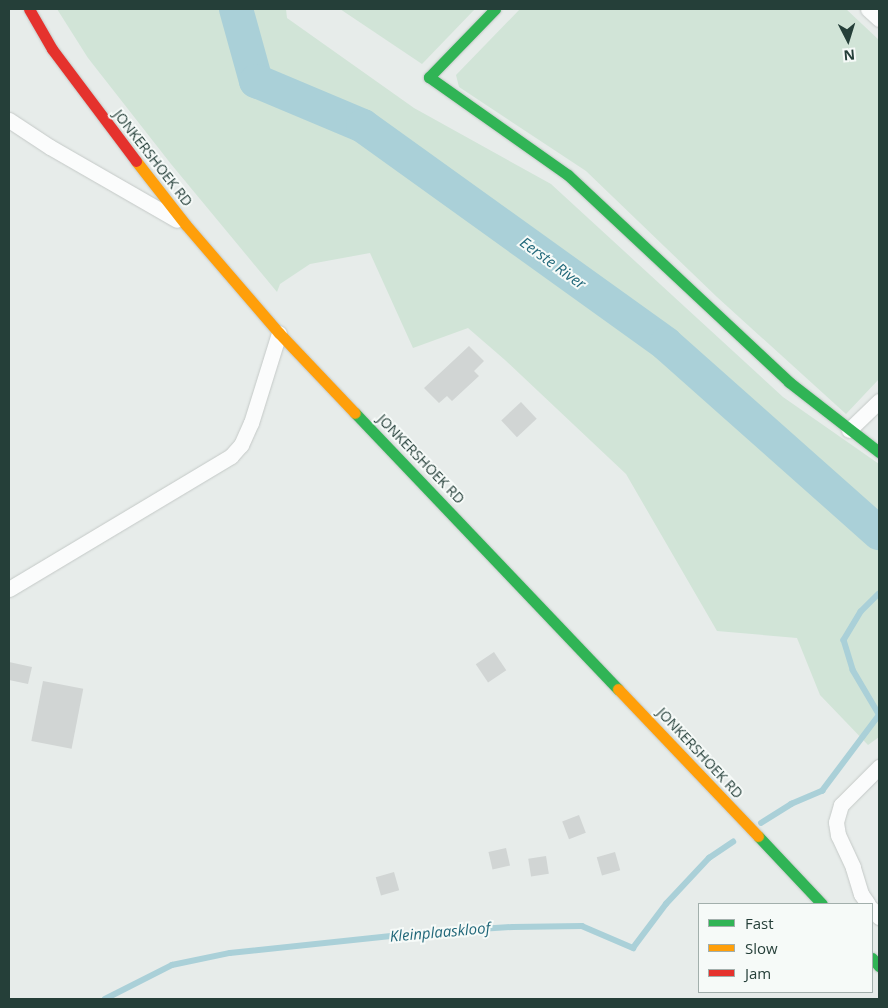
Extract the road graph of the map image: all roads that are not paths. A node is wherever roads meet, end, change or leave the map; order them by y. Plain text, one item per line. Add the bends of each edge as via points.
1 (29, 9) edge
2 (495, 9) edge
3 (868, 9) edge
4 (879, 19) edge
5 (9, 120) edge
6 (186, 225) junction
7 (279, 333) junction
8 (879, 401) edge
9 (849, 430) junction
10 (879, 452) edge
11 (9, 589) edge
12 (879, 767) edge
13 (821, 903) edge
14 (867, 903) edge

1 - 6 street, JONKERSHOEK RD via 52,49
2 - 9 street via 429,77 568,175 748,345
3 - 4 street
5 - 6 street
6 - 7 street, JONKERSHOEK RD
7 - 11 street via 250,423 241,445 231,456
7 - 13 street, JONKERSHOEK RD
8 - 9 street
9 - 10 street
12 - 14 street via 841,805 836,822 838,835

